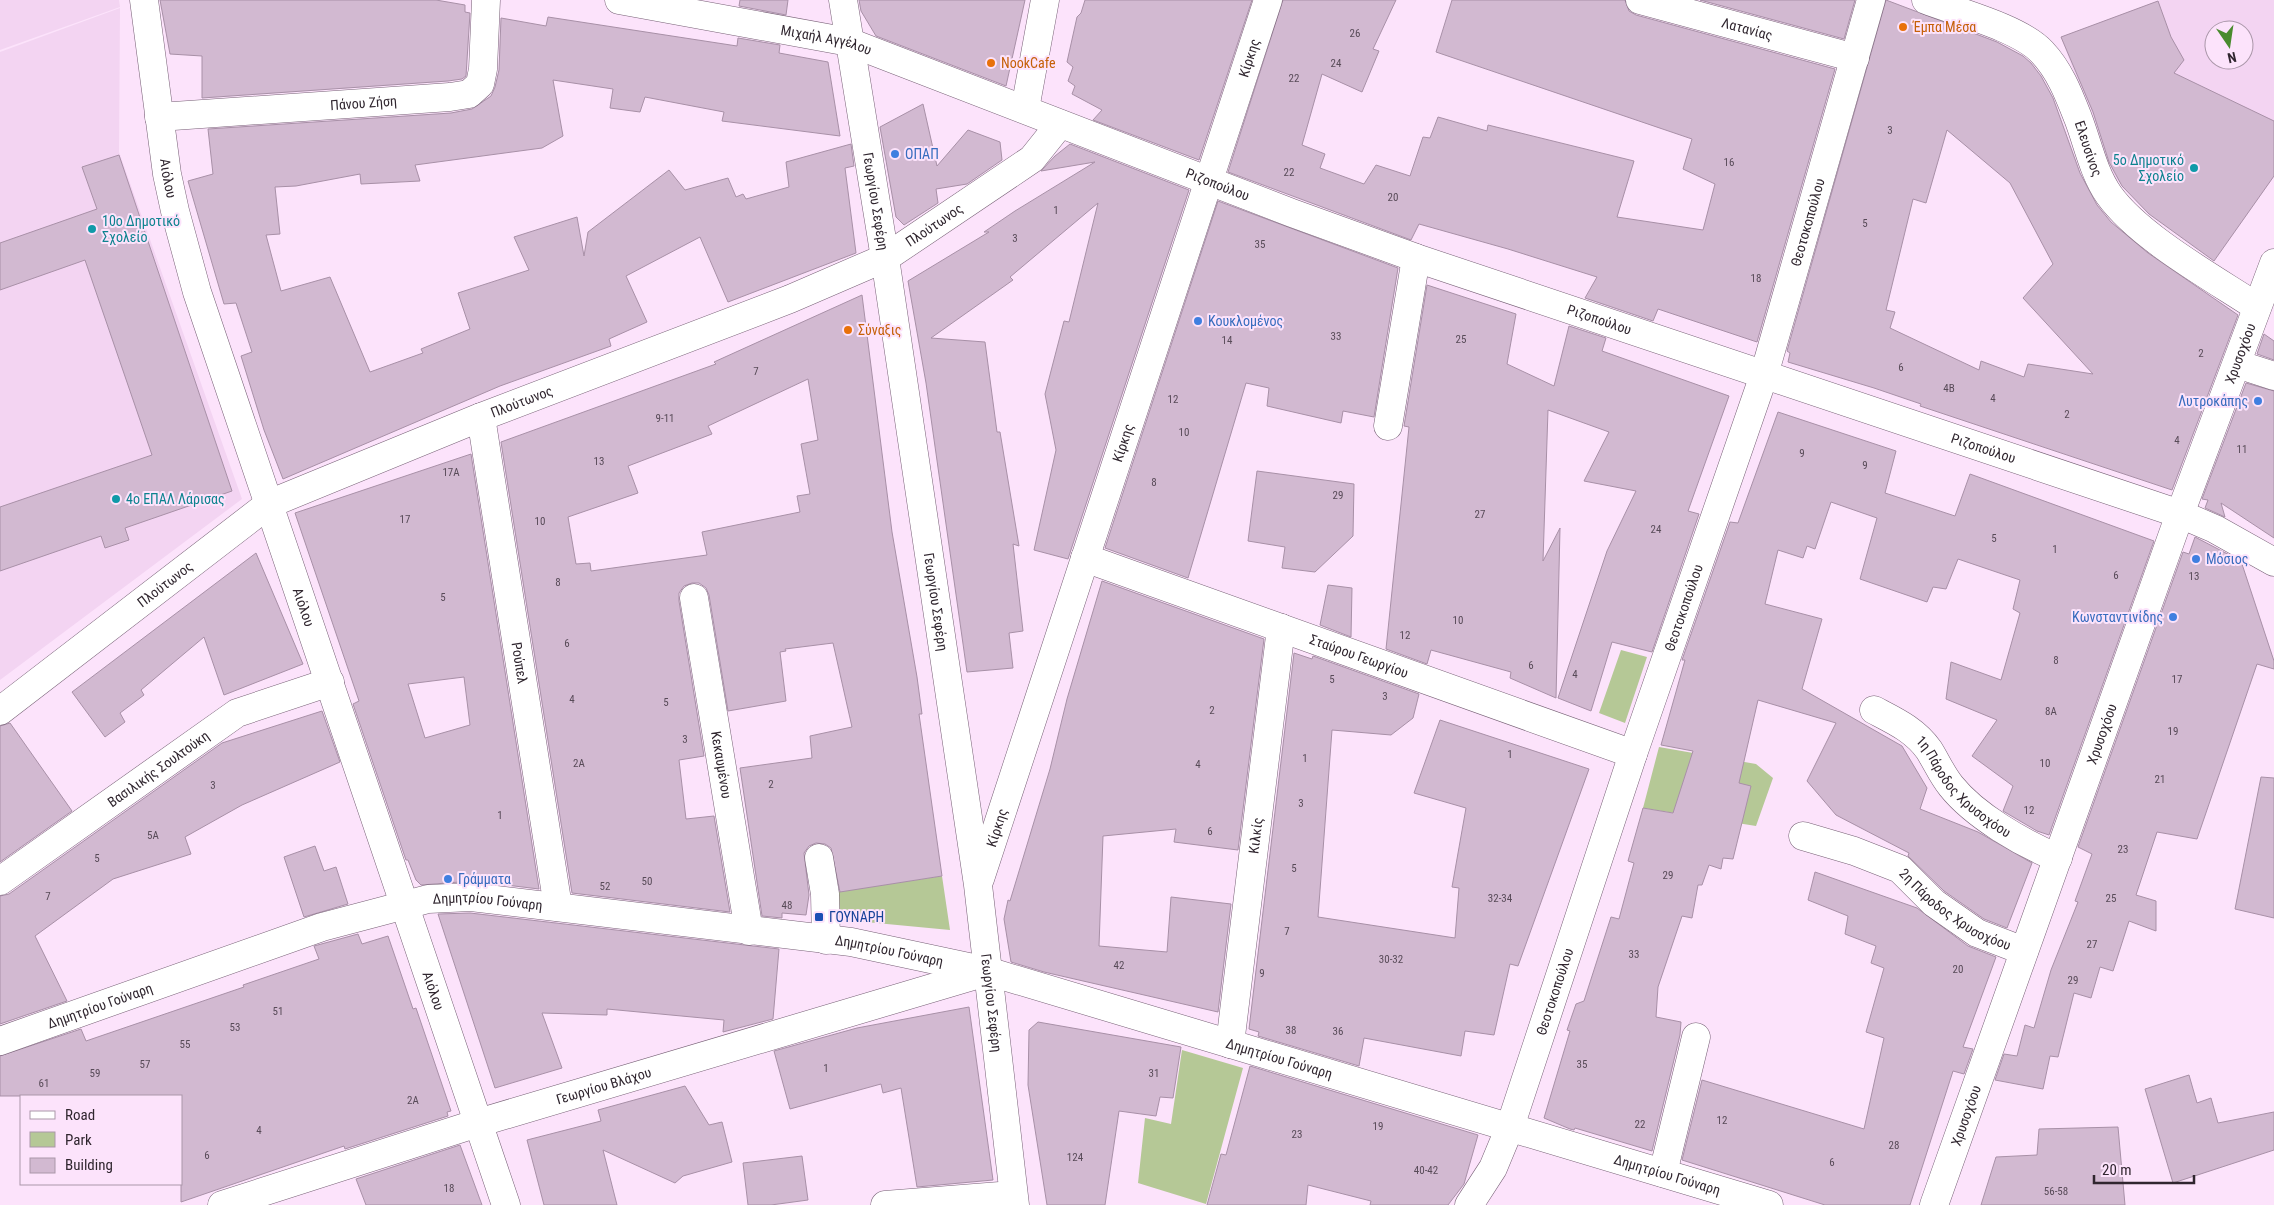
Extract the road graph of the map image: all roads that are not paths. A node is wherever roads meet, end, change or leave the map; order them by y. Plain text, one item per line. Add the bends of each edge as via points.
1 (144, 0) edge
2 (486, 0) edge
3 (619, 0) edge
4 (843, 0) edge
5 (1045, 0) edge
6 (1268, 0) edge
7 (1640, 0) edge
8 (1871, 0) edge
9 (1926, 0) edge
10 (849, 42) junction
11 (1855, 58) junction
12 (1025, 109) junction
13 (159, 117) junction
14 (1060, 124) junction
15 (1208, 181) junction
16 (885, 258) junction
17 (1416, 258) junction
18 (2274, 263) edge
19 (2257, 307) junction
20 (2237, 364) junction
21 (1764, 375) junction
22 (2274, 376) edge
23 (481, 417) junction
24 (1388, 426) dead end
25 (270, 504) junction
26 (2180, 514) junction
27 (2248, 547) junction
28 (1085, 558) junction
29 (2274, 562) edge
30 (2274, 584) edge
31 (694, 598) dead end
32 (1281, 628) junction
33 (330, 682) junction
34 (1874, 710) dead end
35 (0, 711) edge
36 (1633, 754) junction
37 (1803, 836) dead end
38 (819, 858) dead end
39 (2058, 858) junction
40 (0, 882) edge
41 (978, 885) junction
42 (404, 906) junction
43 (558, 907) junction
44 (749, 930) junction
45 (826, 940) junction
46 (2024, 951) junction
47 (988, 971) junction
48 (1696, 1038) dead end
49 (0, 1041) edge
50 (1230, 1044) junction
51 (478, 1123) junction
52 (1510, 1127) junction
53 (1663, 1173) junction
54 (1014, 1200) edge
55 (222, 1205) edge
56 (506, 1205) edge
57 (885, 1205) edge
58 (1469, 1205) edge
59 (1770, 1205) edge
60 (1934, 1205) edge

1 - 13 street, Αιόλου
2 - 13 street, Πάνου Ζήση via 483,69 480,84 469,94
3 - 10 street, Μιχαήλ Αγγέλου
4 - 10 street, Γεωργίου Σεφέρη
5 - 12 street
6 - 15 street, Κίρκης
7 - 11 street, Λατανίας
8 - 11 street, Θεοτοκοπούλου
9 - 19 street, Ελευσίνος via 2016,33 2041,51 2058,73 2071,100 2094,167 2110,196 2134,221 2160,241
10 - 12 street, Μιχαήλ Αγγέλου
10 - 16 street, Γεωργίου Σεφέρη
11 - 21 street, Θεοτοκοπούλου
12 - 14 street, Ριζοπούλου
13 - 25 street, Αιόλου via 175,211 197,292
14 - 15 street, Ριζοπούλου
14 - 16 street, Πλούτωνος via 1032,159
15 - 17 street, Ριζοπούλου
15 - 28 street, Κίρκης
16 - 23 street, Πλούτωνος via 790,299
16 - 41 street, Γεωργίου Σεφέρη
17 - 21 street, Ριζοπούλου
17 - 24 street
18 - 19 street, Χρυσοχόου
19 - 20 street, Χρυσοχόου
20 - 22 street
20 - 26 street, Χρυσοχόου
21 - 26 street, Ριζοπούλου
21 - 36 street, Θεοτοκοπούλου
23 - 25 street, Πλούτωνος
23 - 43 street, Ρούπελ
25 - 33 street, Αιόλου
25 - 35 street, Πλούτωνος
26 - 27 street, Ριζοπούλου
26 - 39 street, Χρυσοχόου
27 - 29 street, Ριζοπούλου
27 - 30 street
28 - 32 street, Σταύρου Γεωργίου
28 - 41 street, Κίρκης
31 - 44 street, Κεκαυμένου
32 - 36 street, Σταύρου Γεωργίου
32 - 50 street, Κιλκίς
33 - 40 street, Βασιλικής Σουλτούκη via 236,713
33 - 42 street, Αιόλου
34 - 39 street, 1η Πάροδος Χρυσοχόου via 1908,728 1927,748 1950,785 1967,802 2024,843
36 - 52 street, Θεοτοκοπούλου
37 - 46 street, 2η Πάροδος Χρυσοχόου via 1900,869 1934,903 1977,933
38 - 45 street via 825,894
39 - 46 street, Χρυσοχόου
41 - 47 street, Γεωργίου Σεφέρη
42 - 43 street, Δημητρίου Γούναρη via 428,900 471,897
42 - 49 street, Δημητρίου Γούναρη via 322,927
42 - 51 street, Αιόλου
43 - 44 street, Δημητρίου Γούναρη
44 - 45 street, Δημητρίου Γούναρη
45 - 47 street, Δημητρίου Γούναρη via 906,952
46 - 60 street, Χρυσοχόου
47 - 50 street, Δημητρίου Γούναρη
47 - 51 street, Γεωργίου Βλάχου
47 - 54 street, Γεωργίου Σεφέρη
48 - 53 street
50 - 52 street, Δημητρίου Γούναρη
51 - 55 street, Γεωργίου Βλάχου
51 - 56 street, Αιόλου
52 - 53 street, Δημητρίου Γούναρη
52 - 58 street, Θεοτοκοπούλου via 1493,1168
53 - 59 street, Δημητρίου Γούναρη
54 - 57 street

